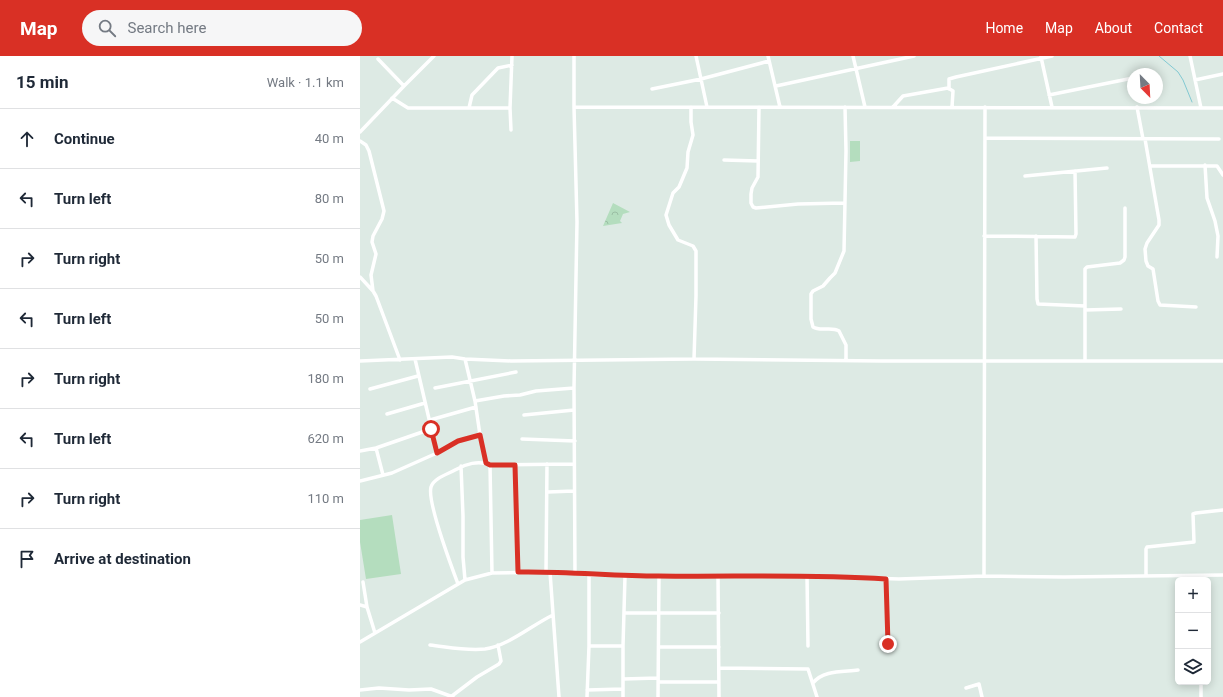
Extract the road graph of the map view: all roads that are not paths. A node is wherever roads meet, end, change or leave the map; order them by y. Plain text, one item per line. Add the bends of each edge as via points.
1 (434, 56) edge
2 (512, 56) edge
3 (574, 56) edge
4 (696, 56) edge
5 (768, 56) edge
6 (853, 56) edge
7 (914, 56) edge
8 (1052, 56) edge
9 (1191, 56) edge
10 (1041, 57) edge
11 (378, 60) dead end
12 (769, 61) junction
13 (512, 65) junction
14 (856, 69) junction
15 (1223, 74) edge
16 (701, 79) junction
17 (1127, 79) edge
18 (1196, 80) junction
19 (404, 86) junction
20 (776, 86) junction
21 (652, 89) dead end
22 (949, 89) junction
23 (1049, 95) junction
24 (392, 98) junction
25 (574, 107) junction
26 (691, 107) junction
27 (707, 107) junction
28 (759, 107) junction
29 (780, 107) junction
30 (845, 107) junction
31 (865, 107) junction
32 (893, 107) junction
33 (952, 107) junction
34 (985, 107) junction
35 (1052, 107) junction
36 (1137, 107) junction
37 (469, 108) junction
38 (510, 108) junction
39 (1201, 108) junction
40 (1223, 108) edge
41 (511, 130) dead end
42 (360, 132) edge
43 (984, 138) junction
44 (1144, 139) junction
45 (1219, 139) dead end
46 (360, 141) edge
47 (724, 160) dead end
48 (758, 161) junction
49 (1205, 165) junction
50 (1150, 166) junction
51 (1107, 168) dead end
52 (1075, 171) junction
53 (1223, 175) edge
54 (1025, 176) dead end
55 (844, 203) junction
56 (1125, 208) dead end
57 (984, 236) junction
58 (1036, 236) junction
59 (1217, 257) dead end
60 (360, 277) edge
61 (373, 291) junction
62 (1196, 306) dead end
63 (1085, 308) junction
64 (1121, 309) dead end
65 (415, 359) junction
66 (465, 359) junction
67 (400, 360) junction
68 (575, 360) junction
69 (694, 360) junction
70 (984, 360) junction
71 (360, 361) edge
72 (846, 361) junction
73 (1085, 361) junction
74 (1223, 361) edge
75 (516, 372) dead end
76 (418, 376) junction
77 (470, 381) junction
78 (435, 388) dead end
79 (574, 388) junction
80 (370, 389) dead end
81 (475, 402) junction
82 (425, 403) junction
83 (476, 407) junction
84 (574, 410) junction
85 (386, 414) dead end
86 (524, 416) dead end
87 (430, 420) junction
88 (431, 429) junction
89 (480, 435) junction
90 (522, 438) dead end
91 (574, 441) junction
92 (376, 448) junction
93 (360, 451) edge
94 (437, 453) junction
95 (488, 464) junction
96 (547, 464) junction
97 (574, 464) junction
98 (515, 465) junction
99 (461, 466) junction
100 (383, 475) junction
101 (360, 481) edge
102 (574, 491) junction
103 (548, 492) junction
104 (1223, 510) edge
105 (518, 572) junction
106 (548, 572) junction
107 (492, 573) junction
108 (575, 574) junction
109 (589, 574) junction
110 (1201, 574) joint
111 (1223, 575) edge
112 (625, 576) junction
113 (660, 576) junction
114 (718, 576) junction
115 (807, 576) junction
116 (984, 576) junction
117 (1146, 576) junction
118 (886, 579) junction
119 (465, 580) junction
120 (363, 582) dead end
121 (458, 584) junction
122 (360, 605) edge
123 (367, 607) junction
124 (624, 613) junction
125 (659, 613) junction
126 (719, 613) junction
127 (553, 615) junction
128 (375, 633) junction
129 (360, 642) edge
130 (888, 644) dead end
131 (430, 645) dead end
132 (498, 645) junction
133 (589, 646) junction
134 (623, 646) junction
135 (808, 646) dead end
136 (659, 647) junction
137 (719, 647) junction
138 (719, 668) junction
139 (858, 670) dead end
140 (623, 679) junction
141 (658, 680) junction
142 (719, 682) junction
143 (813, 682) junction
144 (1201, 685) edge
145 (623, 688) junction
146 (966, 688) dead end
147 (360, 690) edge
148 (587, 690) junction
149 (453, 696) edge
150 (559, 697) edge
151 (587, 697) edge
152 (623, 697) edge
153 (658, 697) edge
154 (719, 697) edge
155 (817, 697) edge
156 (982, 697) edge
157 (1201, 697) edge

1 - 19 street
2 - 13 street
3 - 25 street
4 - 16 street
5 - 12 street
6 - 14 street
7 - 14 street
8 - 10 street
9 - 18 street
10 - 22 street via 950,79
10 - 23 street
11 - 19 street
12 - 16 street
12 - 20 street
13 - 37 street via 498,68 472,95
13 - 38 street
14 - 20 street
14 - 31 street
15 - 18 street
16 - 21 street
16 - 27 street
17 - 23 street
18 - 39 street
19 - 24 street
20 - 29 street
22 - 32 street via 903,96
22 - 33 street via 953,91
23 - 35 street
24 - 37 street via 408,108
24 - 42 street
25 - 26 street
25 - 68 street via 577,222
26 - 27 street
26 - 69 street via 693,135 687,168 679,187 673,193 666,215 678,240 693,246 696,251
27 - 28 street
28 - 29 street
28 - 48 street
29 - 30 street
30 - 31 street
30 - 55 street
31 - 32 street
32 - 33 street
33 - 34 street
34 - 35 street
34 - 43 street
35 - 36 street
36 - 39 street
36 - 44 street
37 - 38 street
38 - 41 street
39 - 40 street
43 - 44 street
43 - 57 street
44 - 45 street
44 - 50 street
46 - 61 street via 369,151 384,211 372,242 376,253 371,275
47 - 48 street
48 - 55 street via 757,179 751,194 754,208
49 - 50 street
49 - 53 street via 1217,166
49 - 59 street via 1207,198 1218,236
50 - 62 street via 1159,223 1146,246 1145,253 1146,262 1153,269 1158,301 1163,306
51 - 52 street
52 - 54 street
52 - 58 street via 1076,236
55 - 72 street via 845,246 842,259 835,273 810,296 813,327 839,331 846,345
56 - 63 street via 1124,260 1120,264 1087,267
57 - 58 street
57 - 70 street
58 - 63 street via 1038,304
60 - 61 street
61 - 67 street
63 - 64 street
63 - 73 street
65 - 66 street
65 - 67 street
65 - 76 street
66 - 68 street
66 - 77 street
67 - 71 street
68 - 69 street
68 - 79 street
69 - 72 street
70 - 72 street
70 - 73 street
70 - 116 street
73 - 74 street
75 - 77 street
76 - 80 street
76 - 82 street
77 - 78 street
77 - 81 street
79 - 81 street via 536,391
79 - 84 street
81 - 83 street
82 - 85 street
82 - 87 street
83 - 87 street
83 - 89 street
84 - 86 street
84 - 91 street
87 - 88 street
88 - 92 street
88 - 94 street
89 - 94 street via 458,441
89 - 95 street
90 - 91 street
91 - 97 street
92 - 93 street
92 - 100 street
94 - 100 street
95 - 98 street
95 - 99 street via 473,463
95 - 107 street
96 - 97 street
96 - 98 street
96 - 103 street
97 - 102 street
98 - 105 street
99 - 119 street via 462,557
99 - 121 street via 438,479 433,484 431,492 431,500
100 - 101 street
102 - 103 street
102 - 108 street
103 - 106 street
104 - 117 street via 1193,514 1194,542 1147,547
105 - 106 street
105 - 107 street
106 - 108 street
106 - 127 street
107 - 119 street
108 - 109 street
109 - 112 street
109 - 133 street
110 - 111 street
110 - 117 street
112 - 113 street
112 - 124 street
113 - 114 street
113 - 125 street
114 - 115 street
114 - 126 street
115 - 118 street
115 - 135 street
116 - 117 street
116 - 118 street
118 - 130 street
119 - 121 street
120 - 123 street
121 - 128 street
122 - 123 street
123 - 128 street
124 - 125 street
124 - 134 street
125 - 126 street
125 - 136 street
126 - 137 street
127 - 132 street
127 - 150 street
128 - 129 street
131 - 132 street via 473,650
132 - 149 street via 501,661 499,664
133 - 134 street
133 - 148 street
134 - 140 street
136 - 137 street
136 - 141 street
137 - 138 street
138 - 142 street
138 - 143 street via 808,669
139 - 143 street via 825,674
140 - 141 street
140 - 145 street
141 - 142 street
141 - 153 street
142 - 154 street
143 - 155 street
144 - 157 street
145 - 148 street
145 - 152 street
146 - 156 street via 979,684
147 - 149 street via 431,689
148 - 151 street

